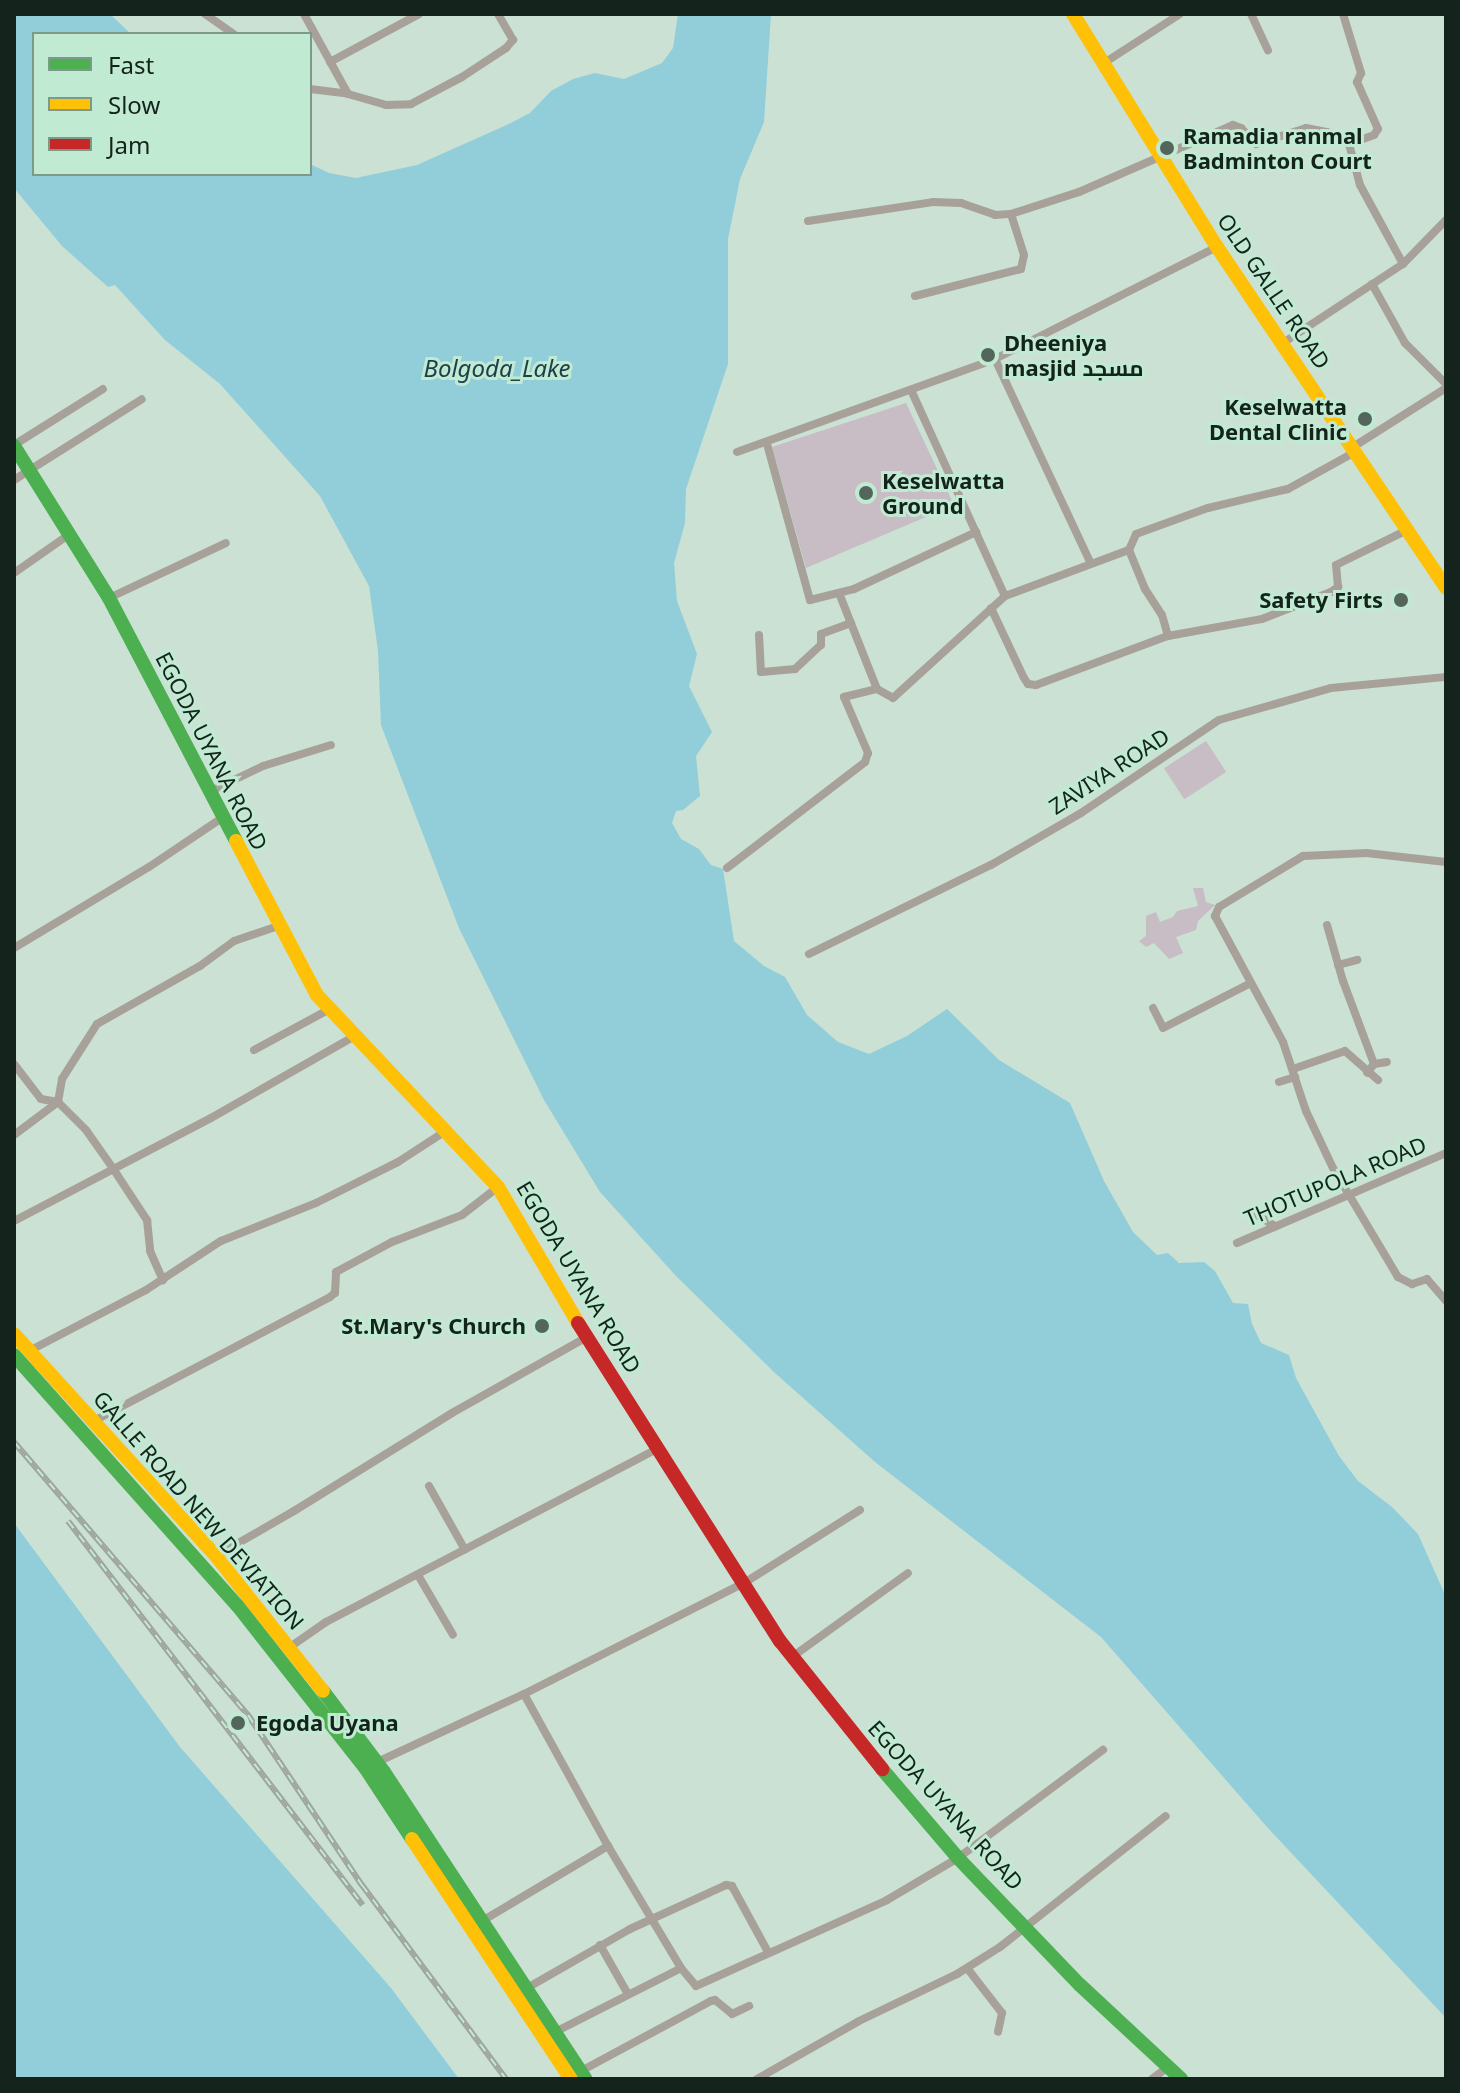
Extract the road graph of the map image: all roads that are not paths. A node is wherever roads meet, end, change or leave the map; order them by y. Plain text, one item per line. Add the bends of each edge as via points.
1 (205, 14) edge
2 (304, 14) edge
3 (419, 14) edge
4 (498, 14) edge
5 (1073, 14) edge
6 (1180, 14) edge
7 (1251, 14) edge
8 (1343, 14) edge
9 (231, 32) edge
10 (1268, 50) dead end
11 (330, 62) junction
12 (1103, 63) junction
13 (312, 89) edge
14 (348, 94) junction
15 (1349, 144) junction
16 (1162, 158) junction
17 (1011, 214) junction
18 (1446, 220) edge
19 (808, 221) dead end
20 (1217, 247) junction
21 (1403, 264) junction
22 (1372, 284) junction
23 (915, 296) dead end
24 (1283, 343) junction
25 (995, 359) junction
26 (1446, 386) edge
27 (103, 389) dead end
28 (911, 390) junction
29 (142, 399) dead end
30 (767, 444) junction
31 (14, 446) edge
32 (1354, 449) junction
33 (737, 452) dead end
34 (30, 471) junction
35 (14, 480) edge
36 (1407, 530) junction
37 (976, 532) junction
38 (70, 534) junction
39 (226, 543) dead end
40 (1129, 550) junction
41 (1091, 564) junction
42 (14, 573) edge
43 (1446, 588) edge
44 (839, 593) junction
45 (1005, 596) junction
46 (109, 598) junction
47 (991, 608) junction
48 (851, 623) junction
49 (759, 635) dead end
50 (1168, 636) junction
51 (1446, 677) edge
52 (877, 689) junction
53 (331, 745) dead end
54 (209, 792) junction
55 (222, 818) junction
56 (1446, 862) edge
57 (727, 868) dead end
58 (1327, 925) dead end
59 (278, 926) junction
60 (14, 948) edge
61 (809, 954) dead end
62 (1357, 960) dead end
63 (1338, 965) junction
64 (1249, 984) junction
65 (1153, 1008) dead end
66 (328, 1010) junction
67 (355, 1036) junction
68 (254, 1050) dead end
69 (1387, 1062) dead end
70 (14, 1064) edge
71 (1374, 1064) junction
72 (1294, 1073) junction
73 (1367, 1073) junction
74 (1378, 1080) dead end
75 (1279, 1082) dead end
76 (58, 1102) junction
77 (447, 1130) junction
78 (14, 1135) edge
79 (1446, 1153) edge
80 (112, 1167) junction
81 (498, 1187) junction
82 (1349, 1194) junction
83 (1254, 1213) dead end
84 (14, 1221) edge
85 (1275, 1226) junction
86 (1237, 1243) dead end
87 (163, 1280) junction
88 (1446, 1301) edge
89 (14, 1334) edge
90 (587, 1337) junction
91 (29, 1351) junction
92 (14, 1355) edge
93 (87, 1425) junction
94 (659, 1448) junction
95 (429, 1486) dead end
96 (860, 1510) dead end
97 (465, 1550) junction
98 (216, 1556) junction
99 (908, 1573) dead end
100 (418, 1575) junction
101 (744, 1583) junction
102 (453, 1635) dead end
103 (290, 1647) junction
104 (791, 1658) junction
105 (524, 1694) junction
106 (1103, 1750) dead end
107 (371, 1766) junction
108 (1166, 1816) dead end
109 (608, 1846) junction
110 (958, 1858) junction
111 (482, 1921) junction
112 (653, 1922) junction
113 (1026, 1927) junction
114 (600, 1945) junction
115 (768, 1952) junction
116 (681, 1968) junction
117 (967, 1968) junction
118 (527, 1988) junction
119 (628, 1994) junction
120 (749, 2006) dead end
121 (555, 2032) junction
122 (998, 2032) dead end
123 (1168, 2067) junction
124 (579, 2076) edge
125 (757, 2079) edge
126 (1152, 2079) edge
127 (1181, 2079) edge

1 - 9 street
2 - 11 street
3 - 11 street
4 - 14 street via 513,40 462,77 411,104 386,105
5 - 12 main road, OLD GALLE ROAD
6 - 12 street
7 - 10 street
8 - 15 street via 1361,73 1357,82 1378,129
11 - 14 street
12 - 16 main road, OLD GALLE ROAD
13 - 14 street
15 - 16 street via 1306,128 1256,144 1233,125
15 - 21 street via 1360,185
16 - 17 street
16 - 20 main road, OLD GALLE ROAD
17 - 19 street via 933,202
17 - 23 street via 1024,255 1021,269
18 - 21 street
20 - 24 main road, OLD GALLE ROAD
20 - 25 street
21 - 22 street
22 - 24 street
22 - 26 street via 1405,343
24 - 32 main road, OLD GALLE ROAD
25 - 28 street
25 - 41 street
26 - 32 street
27 - 31 street
28 - 30 street
28 - 37 street
29 - 34 street
30 - 33 street
30 - 44 street via 810,600
31 - 34 main road, EGODA UYANA ROAD
32 - 36 main road, OLD GALLE ROAD
32 - 40 street via 1288,489 1208,508 1136,534
34 - 35 street
34 - 38 main road, EGODA UYANA ROAD
36 - 43 main road, OLD GALLE ROAD
36 - 50 street via 1336,565 1338,587 1331,592 1262,619
37 - 44 street
37 - 45 street
38 - 42 street
38 - 46 main road, EGODA UYANA ROAD
39 - 46 street
40 - 41 street
40 - 50 street
41 - 45 street
44 - 48 street
45 - 47 street
46 - 54 main road, EGODA UYANA ROAD
47 - 50 street via 1028,684
47 - 52 street via 893,698
48 - 49 street via 821,634 821,645 795,669 761,672
48 - 52 street
51 - 61 street, ZAVIYA ROAD via 1331,688 1219,720 1081,813 991,865
52 - 57 street via 844,697 868,753 865,762
53 - 54 street via 263,766
54 - 55 main road, EGODA UYANA ROAD
55 - 59 main road, EGODA UYANA ROAD
55 - 60 street
56 - 64 street via 1367,853 1303,856 1219,907 1215,916
58 - 63 street
59 - 66 main road, EGODA UYANA ROAD
59 - 76 street via 234,941 97,1024 62,1079
62 - 63 street
63 - 71 street
64 - 65 street via 1163,1028
64 - 72 street via 1283,1042
66 - 67 main road, EGODA UYANA ROAD
66 - 68 street
67 - 77 main road, EGODA UYANA ROAD
67 - 80 street
69 - 71 street
70 - 76 street via 41,1099
71 - 73 street
72 - 73 street via 1345,1051
72 - 75 street
72 - 82 street via 1306,1111
73 - 74 street
76 - 78 street
76 - 80 street
77 - 81 main road, EGODA UYANA ROAD
77 - 87 street via 398,1162 316,1203 221,1241
79 - 82 street, THOTUPOLA ROAD
80 - 84 street
80 - 87 street via 147,1220 150,1251
81 - 90 main road, EGODA UYANA ROAD
81 - 93 street via 462,1215 392,1242 336,1272 330,1297
82 - 85 street, THOTUPOLA ROAD
82 - 88 street via 1398,1277 1412,1284 1427,1279
83 - 85 street
85 - 86 street, THOTUPOLA ROAD
87 - 91 street
89 - 91 main road, GALLE ROAD NEW DEVIATION
90 - 94 main road, EGODA UYANA ROAD
90 - 98 street
91 - 93 main road, GALLE ROAD NEW DEVIATION
92 - 93 main road, GALLE ROAD NEW DEVIATION
93 - 98 main road, GALLE ROAD NEW DEVIATION
93 - 107 main road, GALLE ROAD NEW DEVIATION
94 - 97 street
94 - 101 main road, EGODA UYANA ROAD
95 - 97 street
96 - 101 street
97 - 100 street
98 - 103 main road, GALLE ROAD NEW DEVIATION
99 - 104 street
100 - 102 street
100 - 103 street via 326,1622
101 - 104 main road, EGODA UYANA ROAD
101 - 105 street
103 - 107 main road, GALLE ROAD NEW DEVIATION
104 - 110 main road, EGODA UYANA ROAD
105 - 107 street
105 - 109 street
106 - 110 street
107 - 111 main road, GALLE ROAD NEW DEVIATION
107 - 124 main road, GALLE ROAD NEW DEVIATION
108 - 113 street
109 - 111 street
109 - 112 street
110 - 113 main road, EGODA UYANA ROAD
110 - 115 street via 869,1909
111 - 118 main road, GALLE ROAD NEW DEVIATION
112 - 114 street
112 - 115 street via 732,1886
112 - 116 street
113 - 117 street
113 - 123 main road, EGODA UYANA ROAD
114 - 118 street
114 - 119 street
115 - 116 street via 696,1986
116 - 119 street
117 - 122 street via 1002,2013
117 - 125 street
118 - 121 main road, GALLE ROAD NEW DEVIATION
119 - 121 street
120 - 124 street via 732,2014 711,2001
121 - 124 main road, GALLE ROAD NEW DEVIATION
123 - 126 street
123 - 127 main road, EGODA UYANA ROAD

